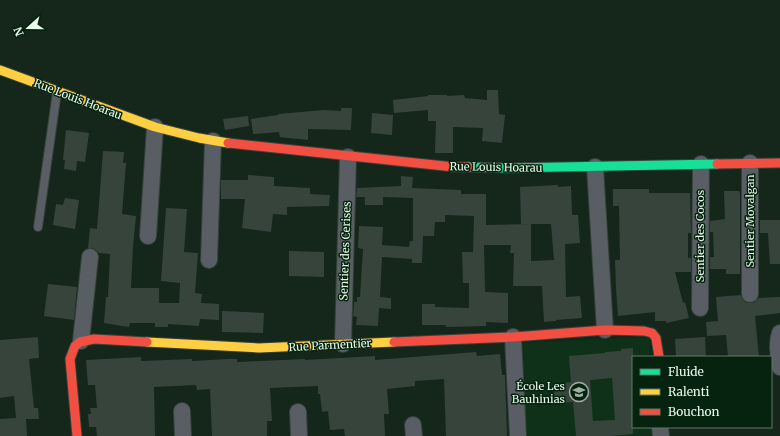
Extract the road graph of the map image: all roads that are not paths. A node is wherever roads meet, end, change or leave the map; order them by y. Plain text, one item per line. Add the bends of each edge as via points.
1 (0, 70) edge
2 (57, 91) junction
3 (155, 127) junction
4 (213, 141) junction
5 (348, 157) junction
6 (750, 163) junction
7 (780, 163) edge
8 (701, 164) junction
9 (595, 167) junction
10 (38, 227) dead end
11 (148, 236) dead end
12 (90, 257) dead end
13 (209, 260) dead end
14 (754, 285) dead end
15 (700, 308) dead end
16 (604, 330) junction
17 (780, 333) edge
18 (513, 337) junction
19 (81, 341) junction
20 (343, 344) junction
21 (658, 356) edge
22 (780, 367) edge
23 (182, 411) dead end
24 (298, 412) dead end
25 (77, 436) edge
26 (183, 436) edge
27 (299, 436) edge
28 (518, 436) edge

1 - 2 main road, Rue Louis Hoarau
2 - 3 main road, Rue Louis Hoarau
2 - 10 lane
3 - 4 main road, Rue Louis Hoarau
3 - 11 street
4 - 5 main road, Rue Louis Hoarau
4 - 13 street
5 - 9 main road, Rue Louis Hoarau via 454,167
5 - 20 street, Sentier des Cerises
6 - 7 main road, Rue Louis Hoarau
6 - 8 main road, Rue Louis Hoarau
6 - 14 street, Sentier Movalgan
8 - 9 main road, Rue Louis Hoarau
8 - 15 street, Sentier des Cocos
9 - 16 street
12 - 19 street
16 - 18 main road, Rue Parmentier
16 - 21 main road, Rue Parmentier via 652,333 657,343
17 - 22 street
18 - 20 main road, Rue Parmentier
18 - 28 street
19 - 20 main road, Rue Parmentier via 94,339 259,348
19 - 25 main road via 73,348 70,359
23 - 26 street
24 - 27 street

